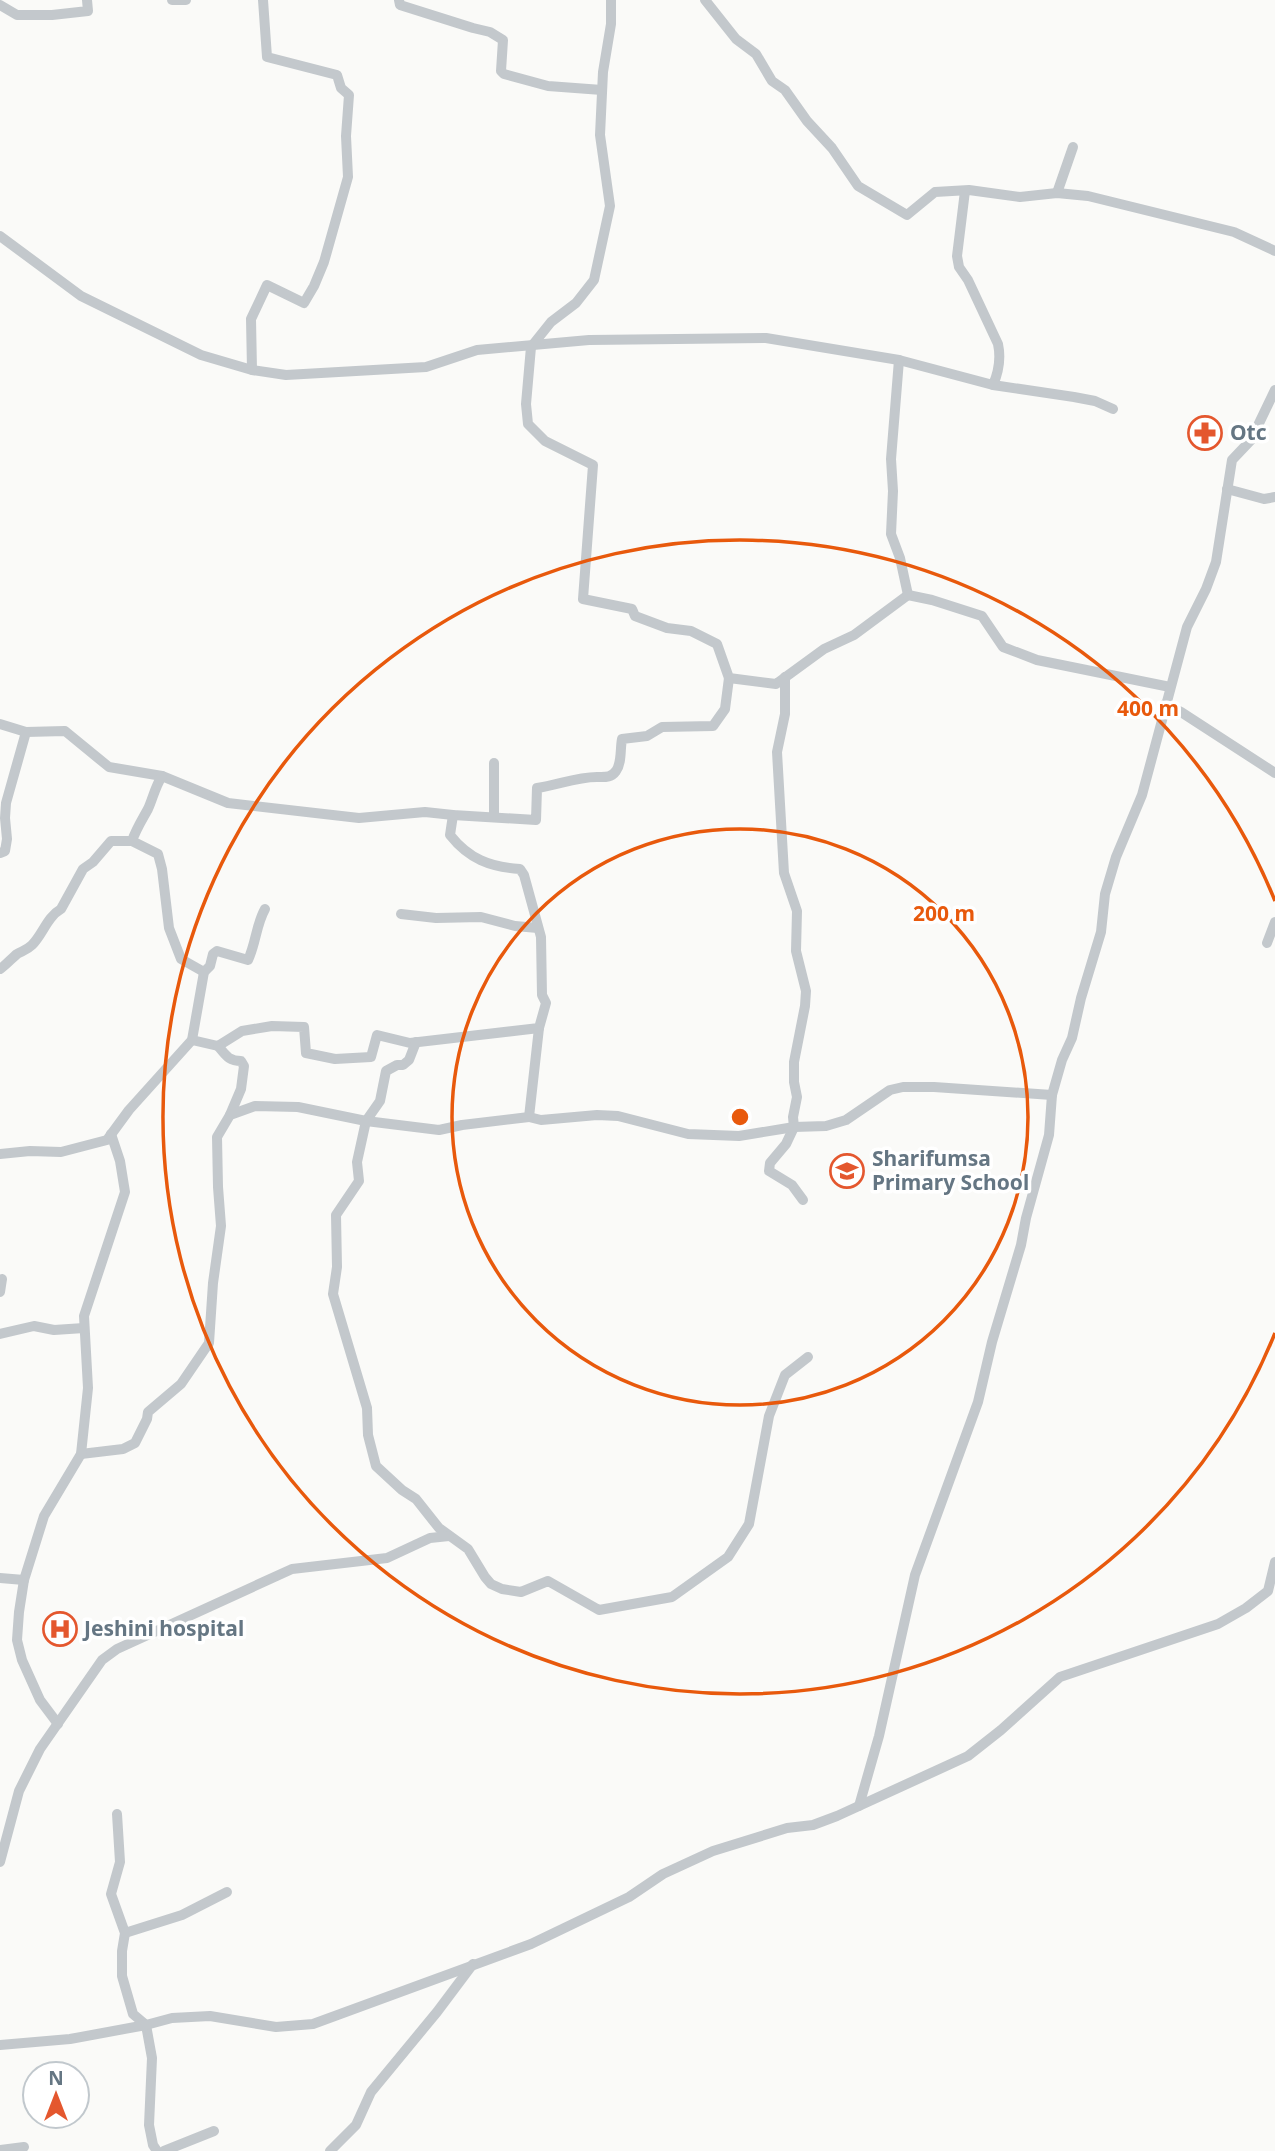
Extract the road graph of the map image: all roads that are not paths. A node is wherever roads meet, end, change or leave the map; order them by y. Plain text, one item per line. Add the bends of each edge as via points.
1 (87, 0) edge
2 (172, 0) edge
3 (186, 0) edge
4 (263, 0) edge
5 (398, 0) edge
6 (611, 0) edge
7 (705, 0) edge
8 (0, 5) edge
9 (602, 90) junction
10 (1073, 147) dead end
11 (965, 191) junction
12 (1057, 193) junction
13 (0, 236) edge
14 (1275, 251) edge
15 (531, 347) junction
16 (899, 360) junction
17 (252, 370) junction
18 (993, 385) junction
19 (1275, 390) edge
20 (1113, 408) dead end
21 (1227, 489) junction
22 (1275, 497) edge
23 (908, 595) junction
24 (785, 677) junction
25 (729, 678) junction
26 (1170, 688) junction
27 (1166, 704) junction
28 (0, 724) edge
29 (26, 732) junction
30 (494, 763) dead end
31 (1275, 773) edge
32 (162, 776) junction
33 (453, 816) junction
34 (494, 817) junction
35 (132, 841) junction
36 (0, 853) edge
37 (265, 909) dead end
38 (401, 914) dead end
39 (1275, 922) edge
40 (538, 928) junction
41 (1266, 943) dead end
42 (0, 970) edge
43 (204, 972) junction
44 (539, 1028) junction
45 (192, 1040) junction
46 (416, 1042) junction
47 (218, 1046) junction
48 (1052, 1095) junction
49 (230, 1115) junction
50 (529, 1117) junction
51 (366, 1121) junction
52 (794, 1127) junction
53 (111, 1134) junction
54 (0, 1154) edge
55 (803, 1199) dead end
56 (2, 1279) dead end
57 (0, 1292) edge
58 (84, 1328) junction
59 (0, 1334) edge
60 (808, 1357) dead end
61 (81, 1454) junction
62 (449, 1536) junction
63 (1275, 1562) edge
64 (0, 1578) edge
65 (24, 1580) junction
66 (58, 1724) junction
67 (859, 1806) junction
68 (117, 1814) dead end
69 (0, 1862) edge
70 (227, 1892) dead end
71 (125, 1933) junction
72 (473, 1964) junction
73 (146, 2025) junction
74 (0, 2045) edge
75 (214, 2131) dead end
76 (24, 2147) dead end
77 (0, 2150) edge
78 (158, 2151) edge
79 (164, 2151) edge
80 (330, 2151) edge

1 - 8 street via 88,11 52,15 17,15
2 - 3 street
4 - 17 street via 267,57 337,75 349,95 348,177 324,262 304,303 267,285 251,319
5 - 9 street via 400,5 503,40 503,74 548,86
6 - 9 street
7 - 11 street via 736,39 756,54 772,81 785,90 858,186 908,215 935,192
9 - 15 street via 600,135 610,206 594,280
10 - 12 street
11 - 12 street via 1020,197
11 - 18 street via 957,256 998,344 999,366
12 - 14 street via 1088,196 1234,232
13 - 17 street via 80,296 201,355
15 - 16 street via 589,340 766,338
15 - 17 street via 477,350 426,367 286,376
15 - 25 street via 528,424 545,441 593,465 583,599 632,609 635,616 691,631 717,644
16 - 18 street
16 - 23 street via 891,534
18 - 20 street
19 - 21 street via 1251,440 1232,460
21 - 22 street via 1264,499
21 - 26 street via 1216,562 1187,627
23 - 24 street
23 - 26 street via 982,616 1003,648 1037,660
24 - 25 street via 776,684
24 - 52 street via 785,714 777,752 784,873 797,911 796,951 806,991 794,1062
25 - 34 street via 725,709 713,726 662,727 647,736 622,739 615,774 537,788 536,820
26 - 27 street
27 - 31 street
27 - 48 street via 1142,795 1105,894 1101,932
28 - 29 street
29 - 32 street via 65,731 109,767
29 - 36 street via 6,803 7,839 5,851
30 - 34 street
32 - 33 street via 228,803 359,818 425,812
32 - 35 street
33 - 34 street
33 - 40 street via 450,835 461,849 486,864 520,869
35 - 42 street via 111,841 83,869 61,909 32,945
35 - 43 street via 158,854 169,928 177,949 181,959
37 - 43 street via 248,960 217,951
38 - 40 street via 481,917
39 - 41 street
40 - 44 street via 545,1003
43 - 45 street
44 - 46 street
44 - 50 street
45 - 47 street
45 - 53 street
46 - 47 street via 377,1035 371,1057 335,1059 306,1053 304,1027 272,1026 242,1031
46 - 51 street via 409,1060 386,1071 380,1101
47 - 49 street via 244,1066 241,1090
48 - 52 street via 902,1087 890,1090 846,1120
48 - 67 street via 1049,1135 1021,1245 978,1402 915,1575
49 - 51 street via 255,1106 298,1107
49 - 61 street via 217,1137 221,1226 209,1343 181,1384 148,1412 135,1443 122,1450
50 - 51 street via 439,1130
50 - 52 street via 618,1116 688,1134 717,1136
51 - 62 street via 357,1162 359,1181 336,1215 334,1294 368,1408 368,1435 376,1466 416,1499
52 - 55 street via 769,1171 792,1185
53 - 54 street via 107,1140 61,1152
53 - 58 street via 125,1192
56 - 57 street
58 - 59 street via 34,1326
58 - 61 street via 88,1388
60 - 62 street via 785,1375 769,1416 749,1524 728,1557 672,1597 600,1610 548,1581 521,1592 502,1589 485,1577 468,1549
61 - 65 street via 44,1516
62 - 66 street via 430,1538 387,1558 292,1569 117,1649 102,1660
63 - 67 street via 1268,1591 1219,1624 1060,1677 968,1756
64 - 65 street
65 - 66 street via 17,1640 40,1700
66 - 69 street via 19,1791
67 - 72 street via 813,1825 787,1828 713,1851 530,1944
68 - 71 street via 120,1862 111,1894
70 - 71 street via 182,1915
71 - 73 street via 122,1976 133,2014
72 - 73 street via 313,2024 276,2027 210,2016
72 - 80 street via 371,2092 356,2125
73 - 74 street
73 - 78 street via 152,2058 149,2125
75 - 79 street
76 - 77 street

